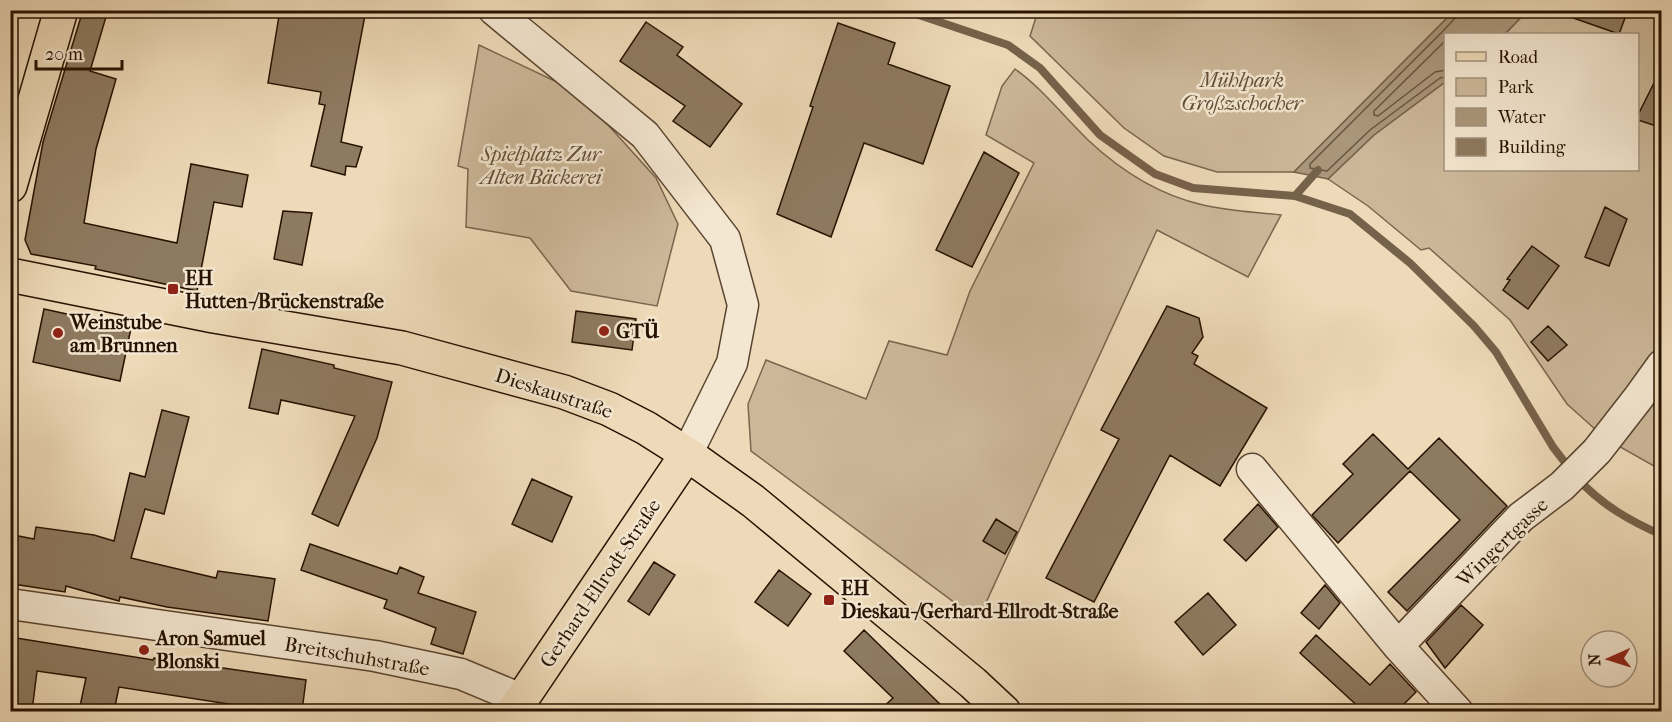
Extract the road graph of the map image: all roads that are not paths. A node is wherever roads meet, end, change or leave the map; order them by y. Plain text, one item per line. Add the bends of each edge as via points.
1 (61, 10) edge
2 (494, 10) edge
3 (10, 186) edge
4 (10, 275) edge
5 (1662, 365) edge
6 (687, 454) junction
7 (1252, 469) dead end
8 (10, 604) edge
9 (1398, 646) junction
10 (517, 705) edge
11 (1004, 711) edge
12 (1458, 711) edge

1 - 3 main road
2 - 6 street via 645,135 725,239 743,305 732,363
4 - 6 main road, Dieskaustraße via 402,348 564,392 609,409
5 - 9 street, Wingertgasse via 1584,465 1521,517
6 - 10 main road, Gerhard-Ellrodt-Straße
6 - 11 main road, Dieskaustraße via 753,501
7 - 9 street
8 - 10 street, Breitschuhstraße via 375,656 461,674
9 - 12 street

